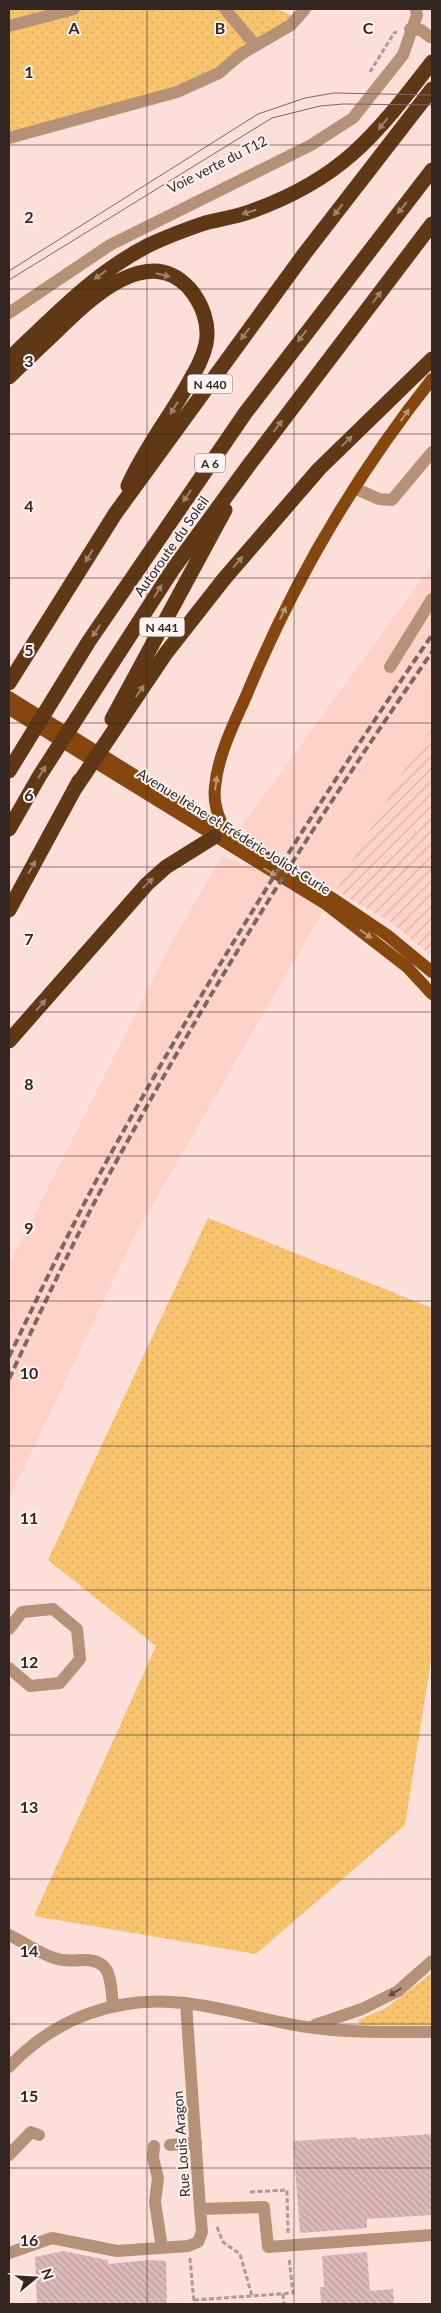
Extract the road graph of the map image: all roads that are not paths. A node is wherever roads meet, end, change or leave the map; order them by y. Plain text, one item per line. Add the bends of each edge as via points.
1 (74, 9) edge
2 (225, 9) edge
3 (305, 9) edge
4 (416, 9) edge
5 (9, 26) edge
6 (410, 29) junction
7 (430, 37) dead end
8 (255, 45) junction
9 (432, 62) edge
10 (432, 89) edge
11 (9, 138) edge
12 (432, 170) edge
13 (432, 224) edge
14 (9, 313) edge
15 (9, 359) edge
16 (432, 359) edge
17 (9, 377) edge
18 (432, 379) edge
19 (432, 452) edge
20 (249, 465) junction
21 (354, 488) junction
22 (114, 514) junction
23 (432, 599) edge
24 (390, 667) dead end
25 (9, 683) edge
26 (9, 697) edge
27 (9, 709) edge
28 (9, 771) edge
29 (133, 781) junction
30 (74, 790) junction
31 (9, 829) edge
32 (226, 837) junction
33 (329, 902) junction
34 (9, 910) edge
35 (432, 972) edge
36 (432, 994) edge
37 (9, 1041) edge
38 (9, 1629) edge
39 (9, 1668) edge
40 (9, 1935) edge
41 (432, 1961) edge
42 (186, 2003) junction
43 (113, 2005) junction
44 (308, 2027) junction
45 (432, 2032) edge
46 (9, 2067) edge
47 (39, 2135) dead end
48 (196, 2143) junction
49 (170, 2145) dead end
50 (154, 2146) dead end
51 (9, 2155) edge
52 (200, 2209) junction
53 (432, 2234) edge
54 (162, 2248) junction
55 (9, 2253) edge

1 - 5 street
2 - 8 street
3 - 8 street via 291,25
4 - 6 street via 417,15
6 - 7 street via 421,30
6 - 14 street via 403,56 353,118 311,144 110,245
8 - 11 street via 219,73 177,92
9 -> 15 highway via 382,126 337,168 289,196 248,213 204,224 150,245 127,258 82,289
10 -> 22 highway, N 440 via 305,253
12 -> 28 highway, Autoroute du Soleil / A 6 via 246,412 89,641
20 -> 13 highway, Autoroute du Soleil / A 6
30 -> 16 highway via 166,652 224,579 319,469
17 -> 22 highway via 87,302 126,276 162,273 180,280 189,289 204,314 206,343 202,360 135,470
21 -> 18 main road
19 - 21 street via 392,500 379,499
20 - 30 highway, N 441
31 -> 20 highway, Autoroute du Soleil / A 6 via 173,568
32 -> 21 main road via 215,804 215,787 218,767 229,737 262,656 296,587
22 -> 25 highway, N 440
23 - 24 street
26 - 29 main road, Avenue Irène et Frédéric Joliot-Curie
27 - 29 main road, Avenue Irène et Frédéric Joliot-Curie
29 - 32 main road, Avenue Irène et Frédéric Joliot-Curie
34 -> 30 highway, N 441
32 - 33 main road, Avenue Irène et Frédéric Joliot-Curie
37 -> 32 highway via 147,884 166,867
33 - 35 main road, Avenue Irène et Frédéric Joliot-Curie via 387,935
33 -> 36 main road, Avenue Irène et Frédéric Joliot-Curie via 407,967
38 - 39 street via 22,1612 53,1609 76,1629 80,1659 60,1682 30,1686
40 - 43 street via 53,1958 65,1961 92,1959 101,1963 109,1972
41 -> 44 street via 398,1991 362,2010
42 - 43 street via 147,2001
42 - 44 street
42 - 48 street, Rue Louis Aragon
43 - 46 street via 55,2029 22,2053
44 - 45 street
47 - 51 street via 31,2132
48 - 49 street
48 - 52 street, Rue Louis Aragon
50 - 54 street via 158,2178 155,2202
52 - 53 street, Rue Louis Aragon via 264,2207 268,2247
52 - 54 street via 202,2232 198,2242
54 - 55 street via 117,2251 52,2238

